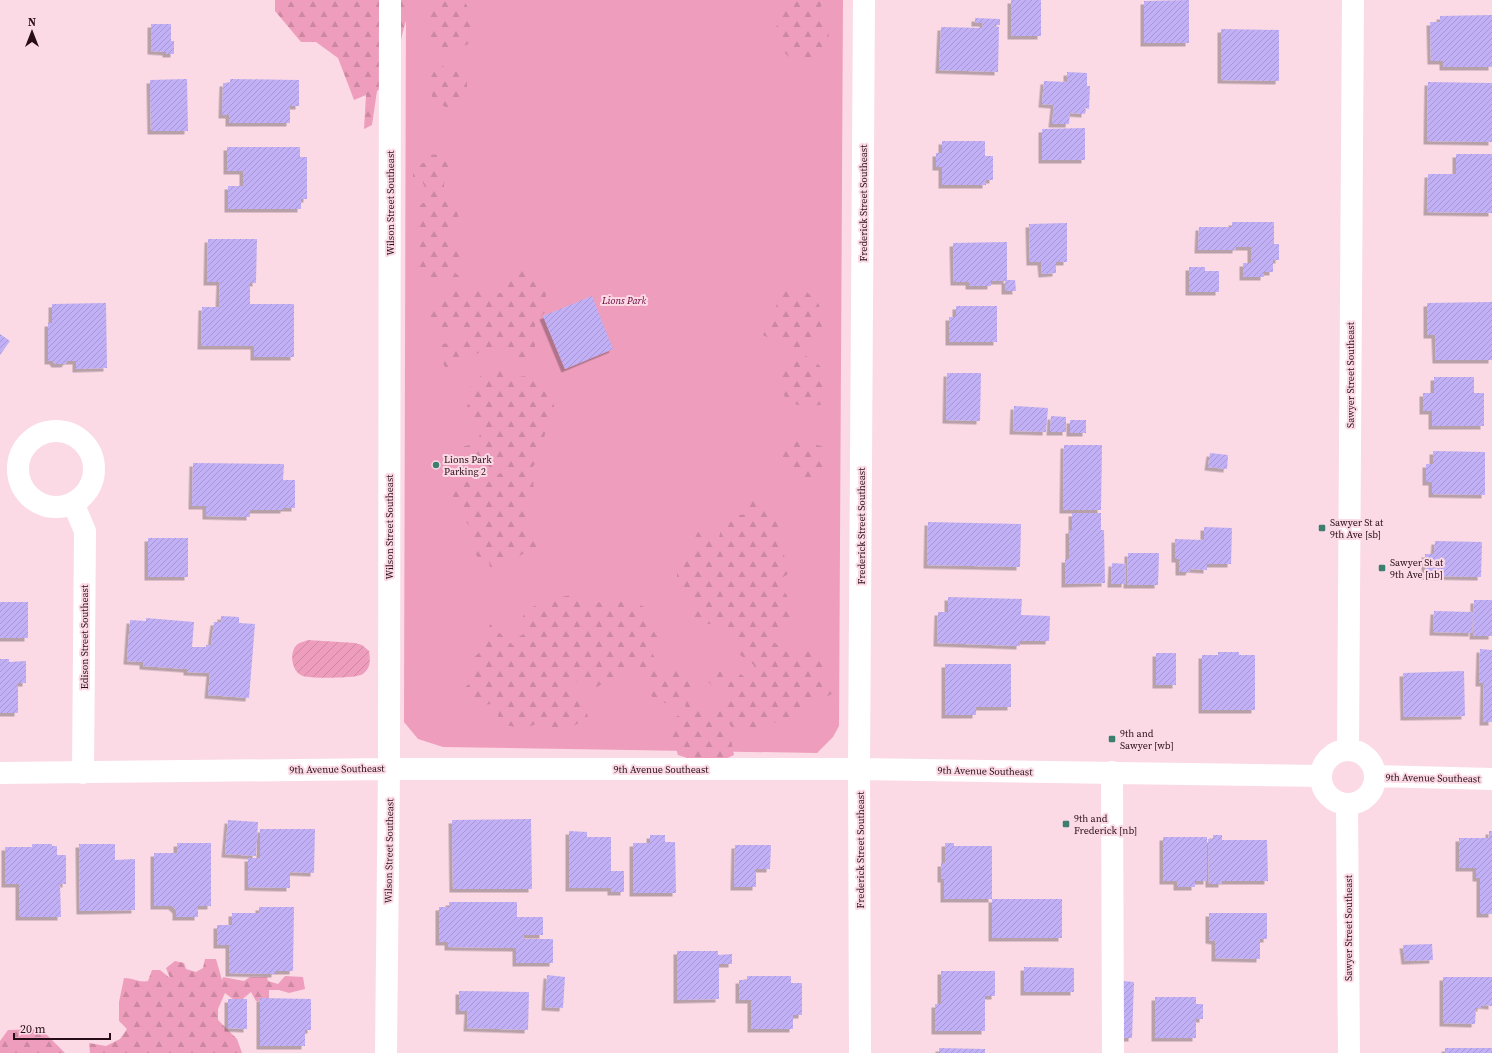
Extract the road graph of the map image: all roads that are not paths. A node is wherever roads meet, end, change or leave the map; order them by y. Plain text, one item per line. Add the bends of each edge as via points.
1 (390, 0) edge
2 (864, 0) edge
3 (1353, 0) edge
4 (73, 503) dead end
5 (1348, 750) junction
6 (390, 769) junction
7 (859, 769) junction
8 (1112, 772) junction
9 (0, 773) edge
10 (83, 773) junction
11 (1321, 776) junction
12 (1375, 776) junction
13 (1492, 779) edge
14 (1348, 804) junction
15 (386, 1053) edge
16 (860, 1053) edge
17 (1112, 1053) edge
18 (1349, 1053) edge

1 - 6 street, Wilson Street Southeast
2 - 7 street, Frederick Street Southeast
3 - 5 street, Sawyer Street Southeast
4 - 10 street, Edison Street Southeast via 85,531
5 - 11 street via 1331,755 1325,762
5 - 12 street via 1365,755 1375,770
6 - 7 street, 9th Avenue Southeast
6 - 10 street, 9th Avenue Southeast
6 - 15 street, Wilson Street Southeast
7 - 8 street, 9th Avenue Southeast
7 - 16 street, Frederick Street Southeast
8 - 11 street, 9th Avenue Southeast
8 - 17 street
9 - 10 street, 9th Avenue Southeast
11 - 14 street via 1323,788 1328,796 1335,801
12 - 13 street, 9th Avenue Southeast
12 - 14 street via 1373,788 1368,795 1353,804
14 - 18 street, Sawyer Street Southeast

